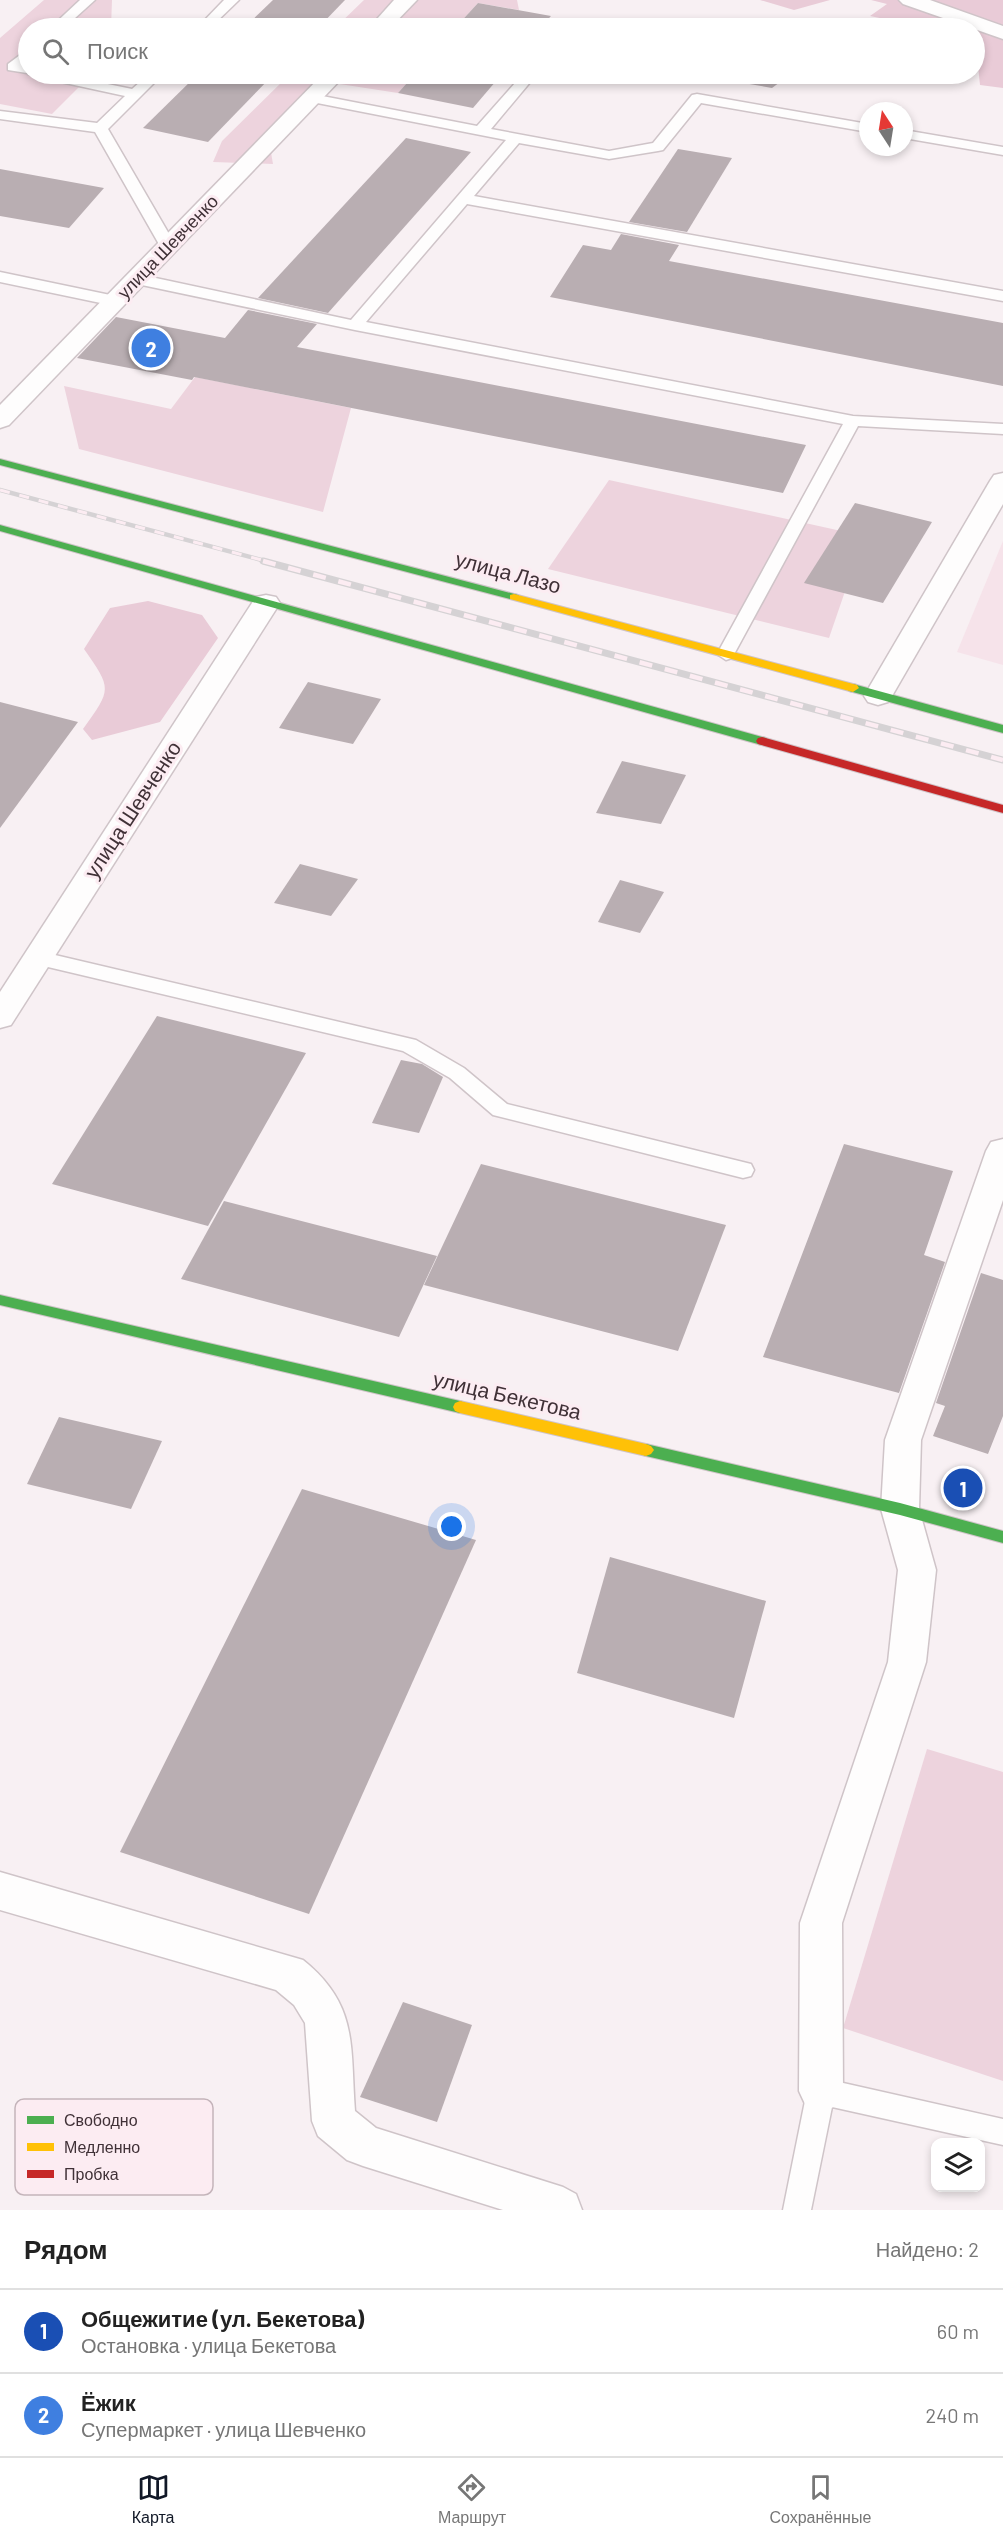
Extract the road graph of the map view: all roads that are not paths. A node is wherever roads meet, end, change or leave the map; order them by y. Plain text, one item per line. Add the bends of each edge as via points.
1 (88, 0) edge
2 (232, 0) edge
3 (406, 0) edge
4 (910, 0) edge
5 (67, 18) edge
6 (213, 18) edge
7 (389, 18) edge
8 (961, 18) edge
9 (985, 27) edge
10 (1003, 33) edge
11 (91, 84) edge
12 (145, 84) edge
13 (325, 84) edge
14 (521, 84) edge
15 (135, 93) junction
16 (312, 98) junction
17 (0, 115) edge
18 (859, 126) edge
19 (100, 128) junction
20 (481, 131) junction
21 (913, 136) edge
22 (516, 138) junction
23 (1003, 151) edge
24 (463, 199) junction
25 (168, 246) junction
26 (0, 277) edge
27 (137, 279) junction
28 (1003, 296) edge
29 (115, 301) junction
30 (355, 324) junction
31 (0, 420) edge
32 (853, 422) junction
33 (1003, 429) edge
34 (0, 462) edge
35 (1003, 481) edge
36 (0, 528) edge
37 (266, 603) junction
38 (726, 654) junction
39 (878, 696) junction
40 (1003, 729) edge
41 (1003, 809) edge
42 (38, 958) junction
43 (0, 1017) edge
44 (1003, 1151) edge
45 (743, 1170) dead end
46 (0, 1300) edge
47 (900, 1509) junction
48 (1003, 1537) edge
49 (0, 1891) edge
50 (821, 2091) junction
51 (1003, 2132) edge
52 (560, 2210) edge
53 (797, 2210) edge

1 - 5 lane
2 - 6 lane
3 - 7 street
4 - 8 street
9 - 10 street
11 - 15 lane
12 - 15 lane
13 - 16 street, улица Шевченко
14 - 20 lane
15 - 19 lane
16 - 20 lane
16 - 25 street, улица Шевченко
17 - 19 lane
18 - 22 lane via 697,98 658,147 609,155
19 - 25 lane
20 - 22 lane
21 - 23 lane
22 - 24 lane
24 - 28 lane
24 - 30 lane
25 - 27 street, улица Шевченко
26 - 29 lane
27 - 29 street, улица Шевченко
27 - 30 lane
29 - 31 street, улица Шевченко
30 - 32 lane
32 - 33 lane
32 - 38 lane
34 - 38 street, улица Лазо
35 - 39 street
36 - 37 street
37 - 41 street
37 - 42 street, улица Шевченко
38 - 39 street, улица Лазо
39 - 40 street, улица Лазо
42 - 43 street, улица Шевченко
42 - 45 lane via 409,1045 457,1073 500,1110
44 - 47 street via 903,1440
46 - 47 street, улица Бекетова
47 - 48 street, улица Бекетова
47 - 50 street via 917,1570 907,1662 821,1923
49 - 52 street via 288,1974 309,1991 326,2018 334,2121 363,2145 548,2202
50 - 51 lane
50 - 53 lane

